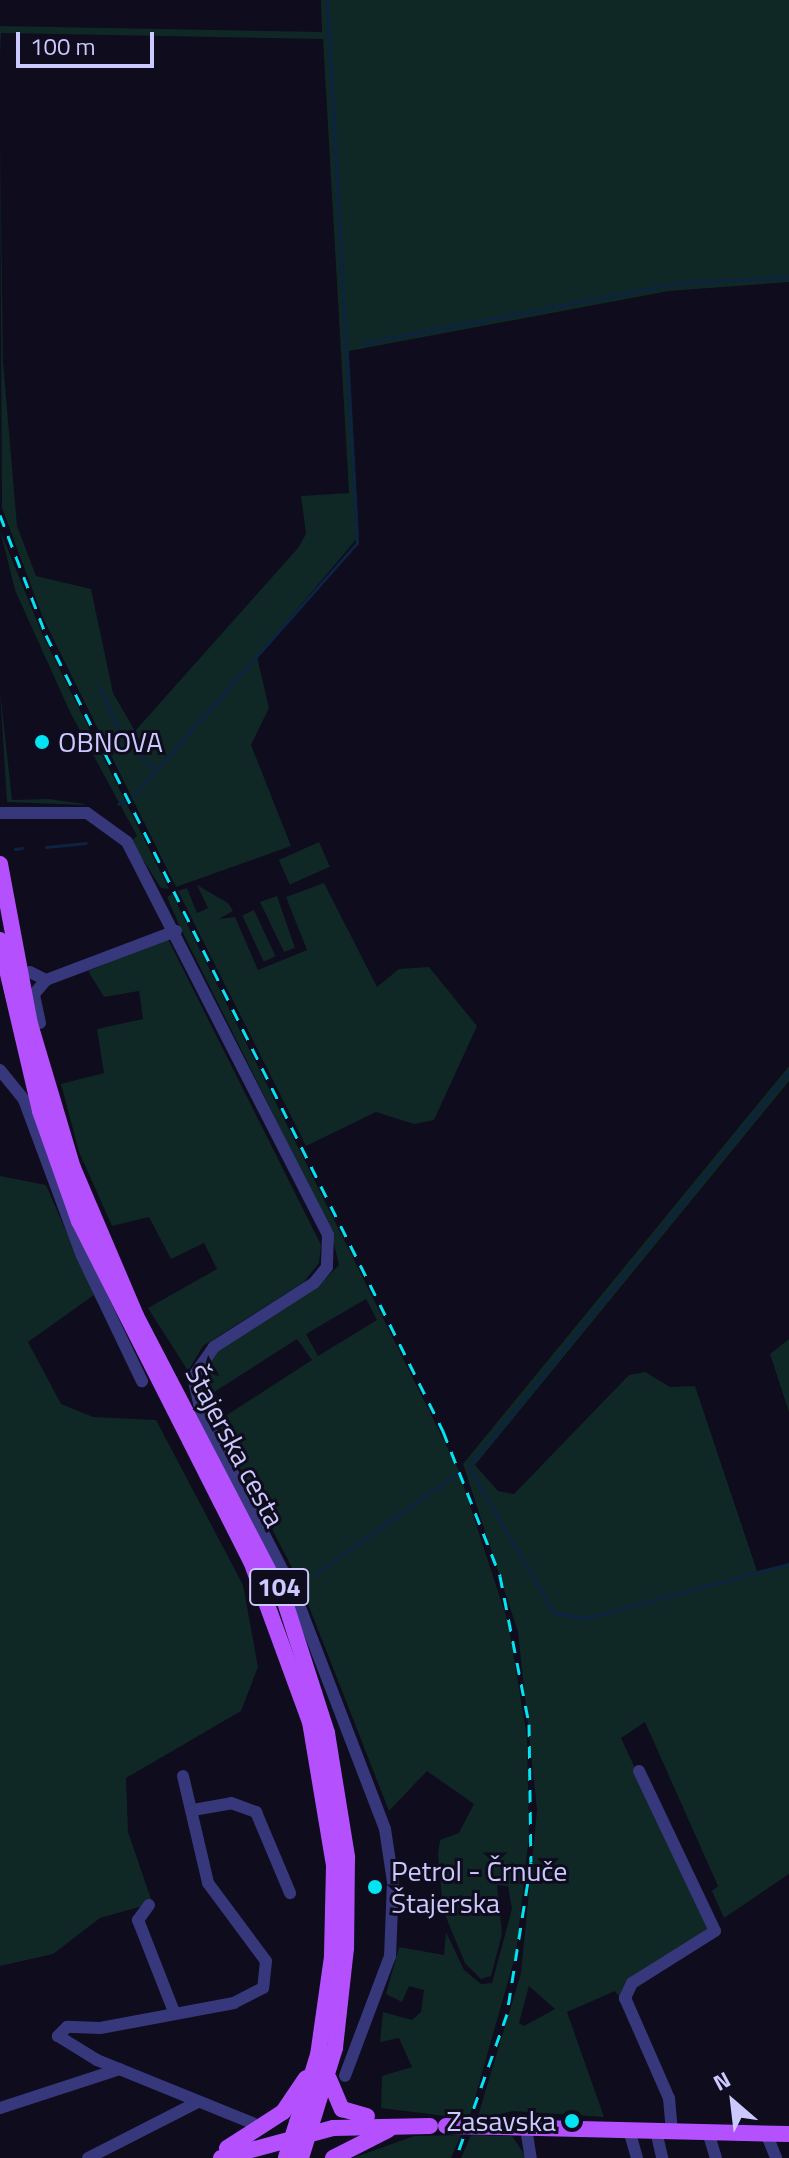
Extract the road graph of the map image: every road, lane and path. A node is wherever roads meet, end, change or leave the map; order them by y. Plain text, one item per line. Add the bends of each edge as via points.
1 (0, 813) edge
2 (0, 864) edge
3 (176, 931) junction
4 (0, 940) edge
5 (40, 1023) dead end
6 (0, 1070) edge
7 (142, 1381) dead end
8 (639, 1771) dead end
9 (183, 1776) dead end
10 (193, 1810) junction
11 (290, 1893) dead end
12 (149, 1905) dead end
13 (174, 2012) junction
14 (318, 2055) junction
15 (120, 2069) junction
16 (337, 2077) junction
17 (198, 2102) junction
18 (0, 2108) edge
19 (255, 2124) dead end
20 (394, 2126) junction
21 (526, 2128) junction
22 (629, 2130) junction
23 (664, 2131) junction
24 (708, 2132) junction
25 (766, 2133) junction
26 (789, 2134) edge
27 (299, 2145) edge
28 (88, 2158) edge
29 (210, 2158) edge
30 (221, 2158) edge
31 (247, 2158) edge
32 (333, 2158) edge
33 (531, 2158) edge
34 (637, 2158) edge
35 (662, 2158) edge
36 (716, 2158) edge
37 (776, 2158) edge

1 - 3 street via 64,809 115,831 143,863
2 - 16 main road, Štajerska cesta / 104 via 40,1065 93,1221 264,1555 315,1685 347,1857
3 - 5 street via 46,980 30,972
3 - 16 street via 328,1235 327,1267 314,1283 214,1347 193,1377 201,1411 296,1597 385,1829 393,1882 390,1956
4 - 14 main road, Štajerska cesta / 104 via 40,1111 79,1221 251,1561 297,1675 334,1866 332,1957
6 - 7 street via 24,1100 65,1215
8 - 23 street via 715,1931 632,1983 625,1998 669,2098
9 - 10 street
10 - 11 street via 231,1803 256,1812
10 - 13 street via 208,1883 259,1949 267,1975 251,1997
12 - 13 street via 138,1920
13 - 15 street via 58,2032 64,2043
14 - 27 main road, Štajerska cesta / 104
14 - 29 main road via 283,2112
15 - 17 street
15 - 18 street
16 - 20 main road via 347,2114
16 - 27 main road, Štajerska cesta / 104
17 - 19 street
17 - 28 street
20 - 21 main road, bridge
20 - 27 main road
20 - 32 main road
21 - 22 main road
21 - 33 street
22 - 23 main road
22 - 34 street
23 - 24 main road
23 - 35 street
24 - 25 main road
24 - 36 street
25 - 26 main road
25 - 37 street
27 - 30 main road
27 - 31 main road

